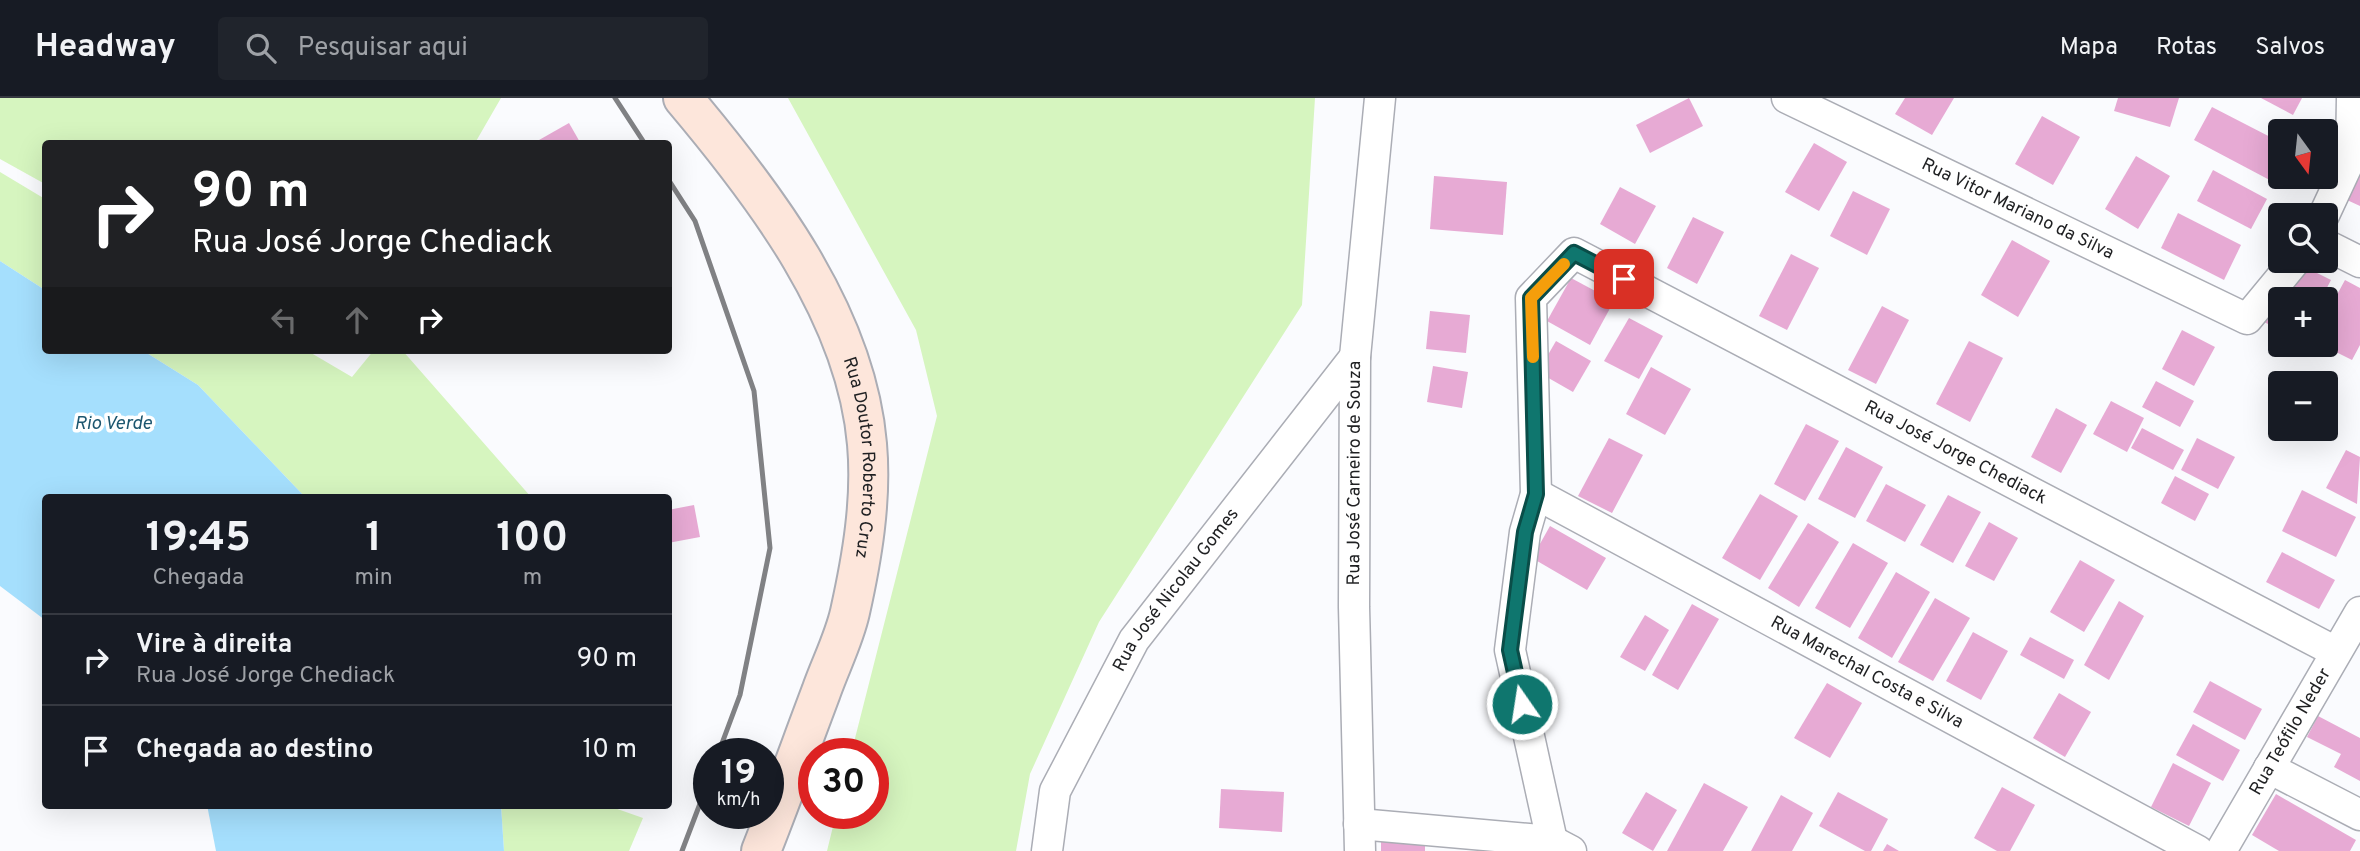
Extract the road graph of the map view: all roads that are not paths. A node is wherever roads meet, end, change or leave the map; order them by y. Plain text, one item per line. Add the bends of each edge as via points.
1 (683, 98) edge
2 (1380, 98) edge
3 (1787, 98) edge
4 (2352, 98) edge
5 (2330, 203) edge
6 (2338, 251) edge
7 (2360, 262) edge
8 (2285, 273) edge
9 (1355, 357) junction
10 (1536, 494) junction
11 (2360, 612) edge
12 (2336, 652) junction
13 (2269, 768) junction
14 (2360, 815) edge
15 (1360, 838) edge
16 (1561, 846) edge
17 (761, 851) edge
18 (1048, 851) edge
19 (2198, 851) edge
20 (2221, 851) edge

1 - 17 main road, Rua Doutor Roberto Cruz via 736,160 802,257 834,321 867,442 869,500 849,615
2 - 9 street, Rua José Carneiro de Souza
3 - 8 street, Rua Vitor Mariano da Silva via 2247,319
4 - 5 street via 2351,157
6 - 7 street
9 - 15 street, Rua José Carneiro de Souza via 1354,607
9 - 18 street, Rua José Nicolau Gomes via 1134,640 1055,791
10 - 12 street, Rua José Jorge Chediack via 1531,298 1574,253
10 - 16 street via 1525,532 1510,650
10 - 19 street, Rua Marechal Costa e Silva
11 - 12 street, Rua Teófilo Neder
12 - 13 street, Rua Teófilo Neder
13 - 14 street
13 - 20 street, Rua Teófilo Neder
15 - 16 street

